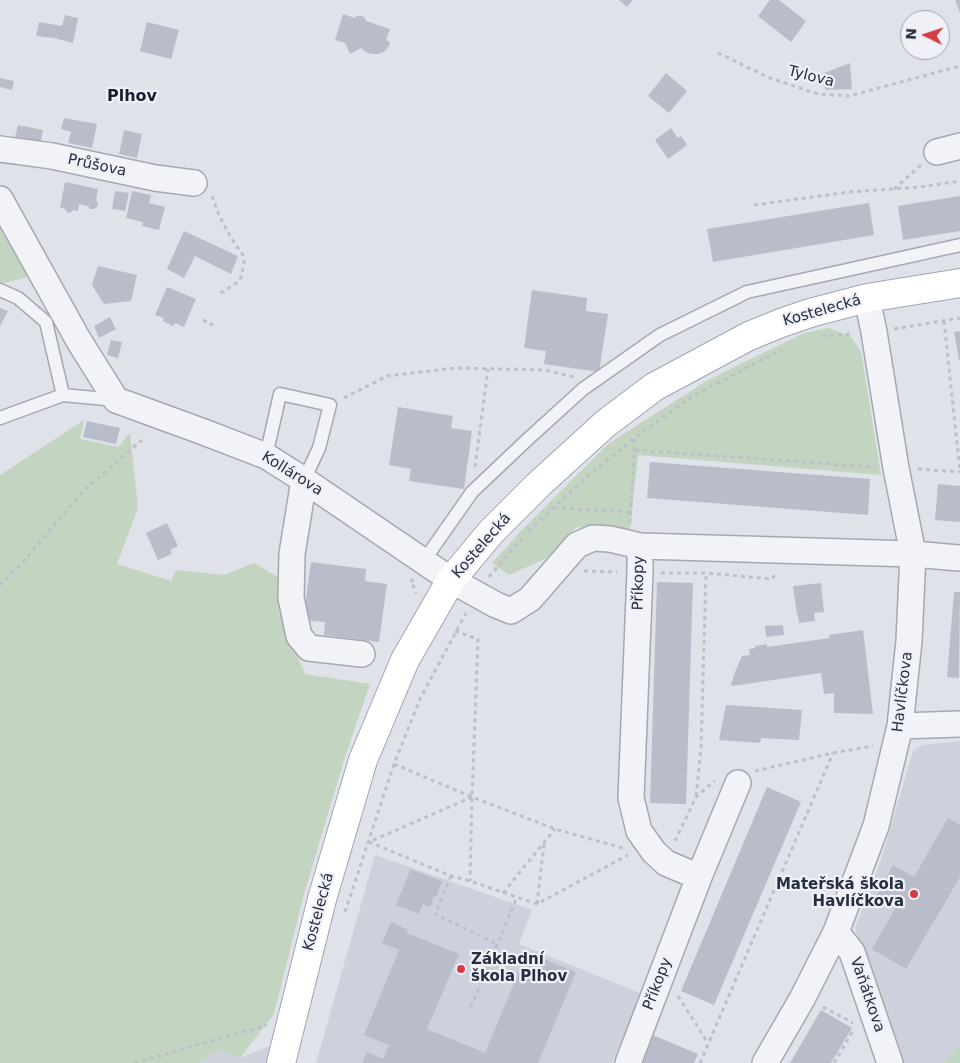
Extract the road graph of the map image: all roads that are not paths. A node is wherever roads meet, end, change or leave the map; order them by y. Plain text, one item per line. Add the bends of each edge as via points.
1 (0, 149) edge
2 (202, 186) road end
3 (0, 199) edge
4 (960, 246) edge
5 (960, 283) edge
6 (0, 290) edge
7 (867, 298) junction
8 (63, 396) junction
9 (116, 400) junction
10 (0, 418) edge
11 (266, 456) junction
12 (304, 480) junction
13 (635, 545) junction
14 (913, 554) junction
15 (960, 558) edge
16 (423, 562) junction
17 (451, 580) junction
18 (362, 654) dead end
19 (960, 724) edge
20 (898, 734) junction
21 (736, 778) road end
22 (699, 877) junction
23 (836, 932) junction
24 (281, 1063) edge
25 (628, 1063) edge
26 (765, 1063) edge
27 (890, 1063) edge

1 - 2 street, Průšova
3 - 9 street via 78,341
4 - 16 lane via 747,292 660,335 583,389 472,492
5 - 7 main road, Kostelecká
6 - 8 lane via 18,298 46,322
7 - 14 street, Havlíčkova
7 - 17 main road, Kostelecká via 757,332 654,388 605,424 538,485 491,532
8 - 9 lane, Kollárova
8 - 10 lane, Kollárova
9 - 11 street, Kollárova
11 - 12 street, Kollárova
11 - 12 lane via 280,394 330,405 319,448
12 - 16 street, Kollárova
12 - 18 street via 292,554 292,598 299,636 309,648
13 - 14 street, Příkopy
13 - 17 street, Kollárova via 593,538 577,545 530,599 511,611
13 - 22 street, Příkopy via 640,572 630,798 639,831 654,852 666,863
14 - 15 street, Příkopy
14 - 20 street, Havlíčkova via 909,641
16 - 17 street, Kollárova
17 - 24 main road, Kostelecká via 405,660 363,760 322,899
19 - 20 street
20 - 23 street, Havlíčkova via 876,826
21 - 22 street, Příkopy
22 - 25 street, Příkopy
23 - 26 street, Havlíčkova
23 - 27 street, Vaňátkova via 852,952

